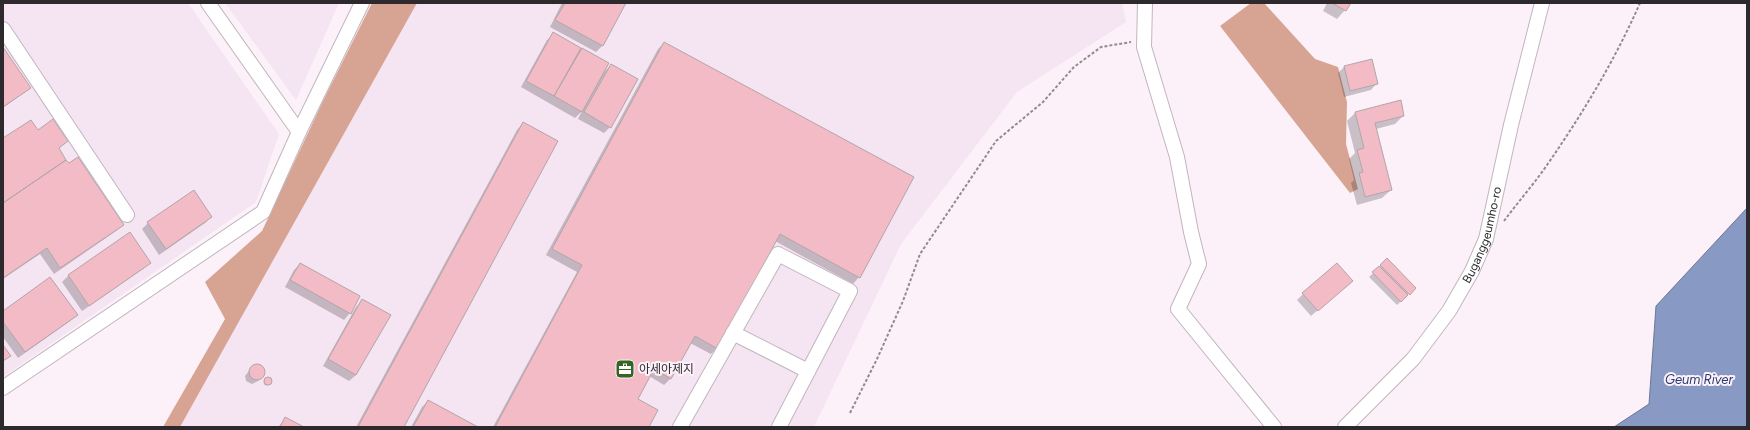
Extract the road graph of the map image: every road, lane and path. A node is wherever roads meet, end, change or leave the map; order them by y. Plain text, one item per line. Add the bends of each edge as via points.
1 (208, 3) edge
2 (362, 3) edge
3 (1145, 3) edge
4 (1542, 3) edge
5 (1640, 3) edge
6 (3, 29) edge
7 (1144, 40) junction
8 (299, 132) junction
9 (127, 215) dead end
10 (1502, 224) dead end
11 (733, 333) junction
12 (808, 371) junction
13 (3, 388) edge
14 (850, 412) dead end
15 (680, 427) edge
16 (779, 427) edge
17 (1274, 427) edge
18 (1345, 427) edge

1 - 8 street
2 - 8 street
3 - 7 street
4 - 18 street, Buganggeumho-ro via 1486,239 1472,271 1449,311 1413,359
5 - 10 path via 1614,58 1580,116
6 - 9 street
7 - 14 path via 1101,47 1074,67 1043,102 996,141 920,254 900,308
7 - 17 street via 1177,157 1199,264 1178,309
8 - 13 street via 263,212
11 - 12 street
11 - 12 street via 778,254 850,291
11 - 15 street
12 - 16 street

